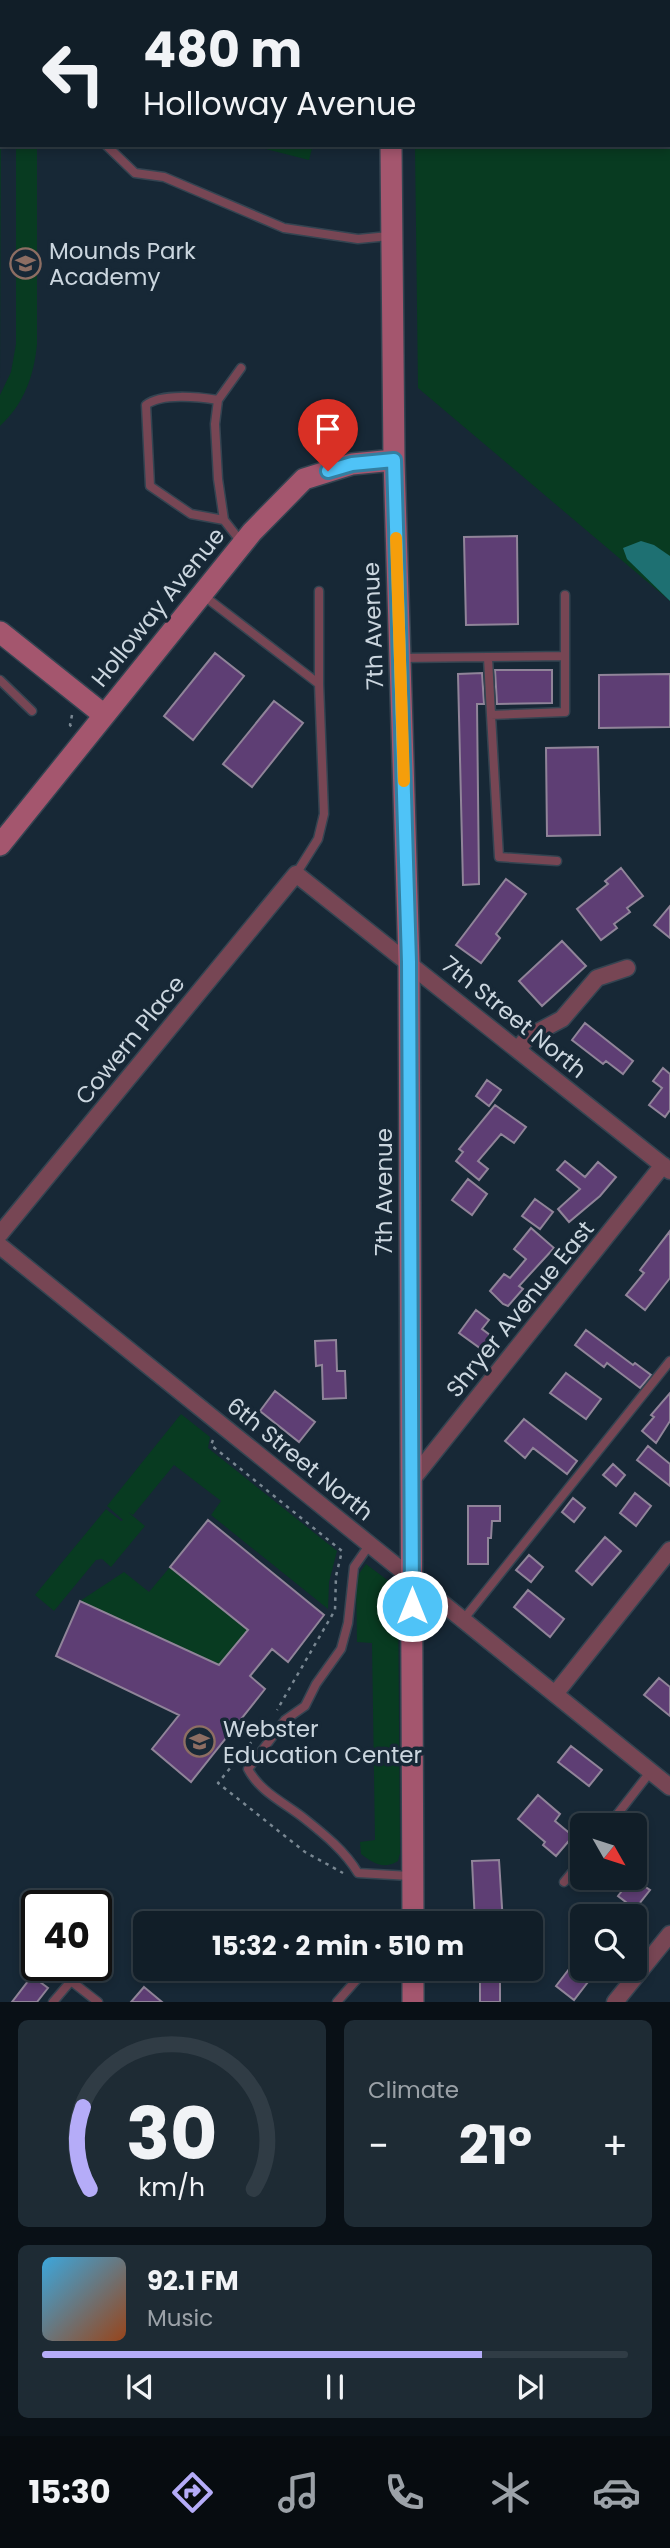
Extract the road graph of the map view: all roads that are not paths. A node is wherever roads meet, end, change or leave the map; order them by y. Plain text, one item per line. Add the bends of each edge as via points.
1 (108, 147) edge
2 (391, 147) edge
3 (392, 236) junction
4 (240, 368) dead end
5 (218, 400) junction
6 (394, 460) junction
7 (224, 520) junction
8 (242, 543) junction
9 (319, 591) dead end
10 (202, 594) junction
11 (565, 595) dead end
12 (0, 632) edge
13 (565, 656) junction
14 (488, 657) junction
15 (400, 658) junction
16 (0, 680) edge
17 (320, 684) junction
18 (32, 711) dead end
19 (104, 715) junction
20 (491, 715) junction
21 (0, 845) edge
22 (557, 861) dead end
23 (296, 874) junction
24 (409, 962) junction
25 (627, 968) dead end
26 (518, 1049) junction
27 (667, 1168) edge
28 (0, 1234) edge
29 (0, 1246) edge
30 (670, 1360) edge
31 (411, 1481) junction
32 (370, 1544) junction
33 (670, 1550) edge
34 (412, 1578) junction
35 (463, 1620) junction
36 (555, 1694) junction
37 (650, 1771) junction
38 (670, 1787) edge
39 (618, 1813) edge
40 (570, 1875) edge
41 (413, 1876) junction
42 (564, 1882) dead end
43 (413, 1911) edge
44 (670, 1934) edge
45 (355, 1981) edge
46 (413, 1981) edge
47 (53, 2002) edge
48 (98, 2002) edge
49 (337, 2002) edge
50 (414, 2002) edge
51 (615, 2002) edge

1 - 3 lane via 135,173 164,177 284,228 358,239
2 - 3 street, 7th Avenue
3 - 6 street, 7th Avenue
4 - 5 lane
5 - 7 lane via 215,424
5 - 7 lane via 154,399 146,405 150,486 191,514
6 - 8 street, Holloway Avenue via 352,464 304,479
6 - 15 street, 7th Avenue
7 - 8 lane
8 - 10 street, Holloway Avenue
9 - 17 lane
10 - 17 lane
10 - 19 street, Holloway Avenue
11 - 13 lane
12 - 19 street
13 - 14 lane
13 - 20 lane via 565,712
14 - 15 lane
14 - 20 lane
15 - 24 street, 7th Avenue
16 - 18 lane
17 - 23 lane via 324,814 318,839
19 - 21 street, Holloway Avenue
20 - 22 lane via 499,857
23 - 24 street, 7th Street North
23 - 28 street, Cowern Place
24 - 26 street, 7th Street North
24 - 31 street, 7th Avenue
25 - 26 street via 597,978 562,1019 541,1028
26 - 27 street, 7th Street North
27 - 31 street, Shryer Avenue East
29 - 32 street, 6th Street North
30 - 35 lane
31 - 34 street, 7th Avenue
32 - 34 street, 6th Street North
32 - 41 lane via 354,1567 341,1649 305,1706 285,1720 248,1769 255,1783 305,1819 348,1857 358,1873
33 - 36 street
34 - 35 street, 6th Street North
34 - 41 street, 7th Avenue
35 - 36 street, 6th Street North
36 - 37 street, 6th Street North
37 - 38 street, 6th Street North
37 - 39 lane
40 - 42 lane
41 - 43 street, 7th Avenue
44 - 51 street
45 - 49 lane
46 - 50 street
47 - 48 lane via 71,1981

